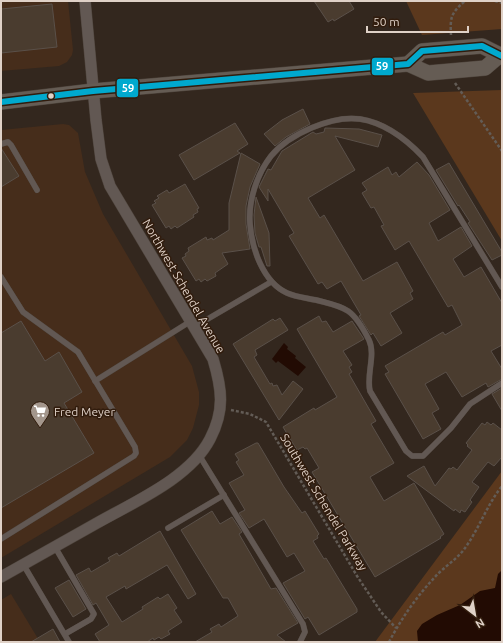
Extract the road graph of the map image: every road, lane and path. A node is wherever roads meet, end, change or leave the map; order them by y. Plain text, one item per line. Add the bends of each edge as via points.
1 (85, 1) edge
2 (465, 1) edge
3 (495, 1) edge
4 (502, 4) edge
5 (451, 35) dead end
6 (501, 56) edge
7 (408, 64) junction
8 (455, 85) dead end
9 (93, 91) junction
10 (1, 102) edge
11 (1, 144) edge
12 (502, 151) edge
13 (37, 190) dead end
14 (1, 277) edge
15 (271, 282) junction
16 (502, 286) edge
17 (193, 324) junction
18 (96, 380) junction
19 (502, 383) edge
20 (221, 408) junction
21 (199, 455) junction
22 (502, 486) edge
23 (224, 495) junction
24 (168, 528) dead end
25 (1, 539) edge
26 (55, 547) junction
27 (23, 564) junction
28 (1, 577) edge
29 (396, 628) junction
30 (65, 634) junction
31 (69, 642) edge
32 (300, 642) edge
33 (389, 642) edge

1 - 9 street, Northwest Schendel Avenue
2 - 5 path via 454,10 450,20
3 - 4 path
6 - 7 main road via 485,68 428,73
6 - 7 main road via 482,46 422,51
7 - 9 main road
8 - 12 path
9 - 10 main road
9 - 17 street, Northwest Schendel Avenue via 101,159 110,186
11 - 13 lane via 8,142
14 - 18 lane via 23,312 78,352
15 - 16 lane via 257,256 250,224 251,201 264,167 279,148 297,135 331,121 358,119 385,127 399,135 423,157
15 - 17 lane
15 - 19 lane via 287,292 339,306 358,322 370,341 370,391 406,451 412,456 423,456 470,404
17 - 18 lane
17 - 20 street, Northwest Schendel Avenue via 213,359 221,385
18 - 25 lane via 135,447 136,453
20 - 21 street, Northwest Schendel Avenue via 210,438
20 - 29 path, Southwest Schendel Parkway via 250,414 266,422 357,576 381,612
21 - 23 lane
21 - 26 street, Northwest Schendel Avenue via 180,473 149,494
22 - 29 path via 461,552 422,591
23 - 24 lane
23 - 32 lane via 303,624 305,632
26 - 27 street, Northwest Schendel Avenue
26 - 30 lane via 94,614 92,619
27 - 28 street, Northwest Schendel Avenue
27 - 30 lane
29 - 33 path
30 - 31 lane

